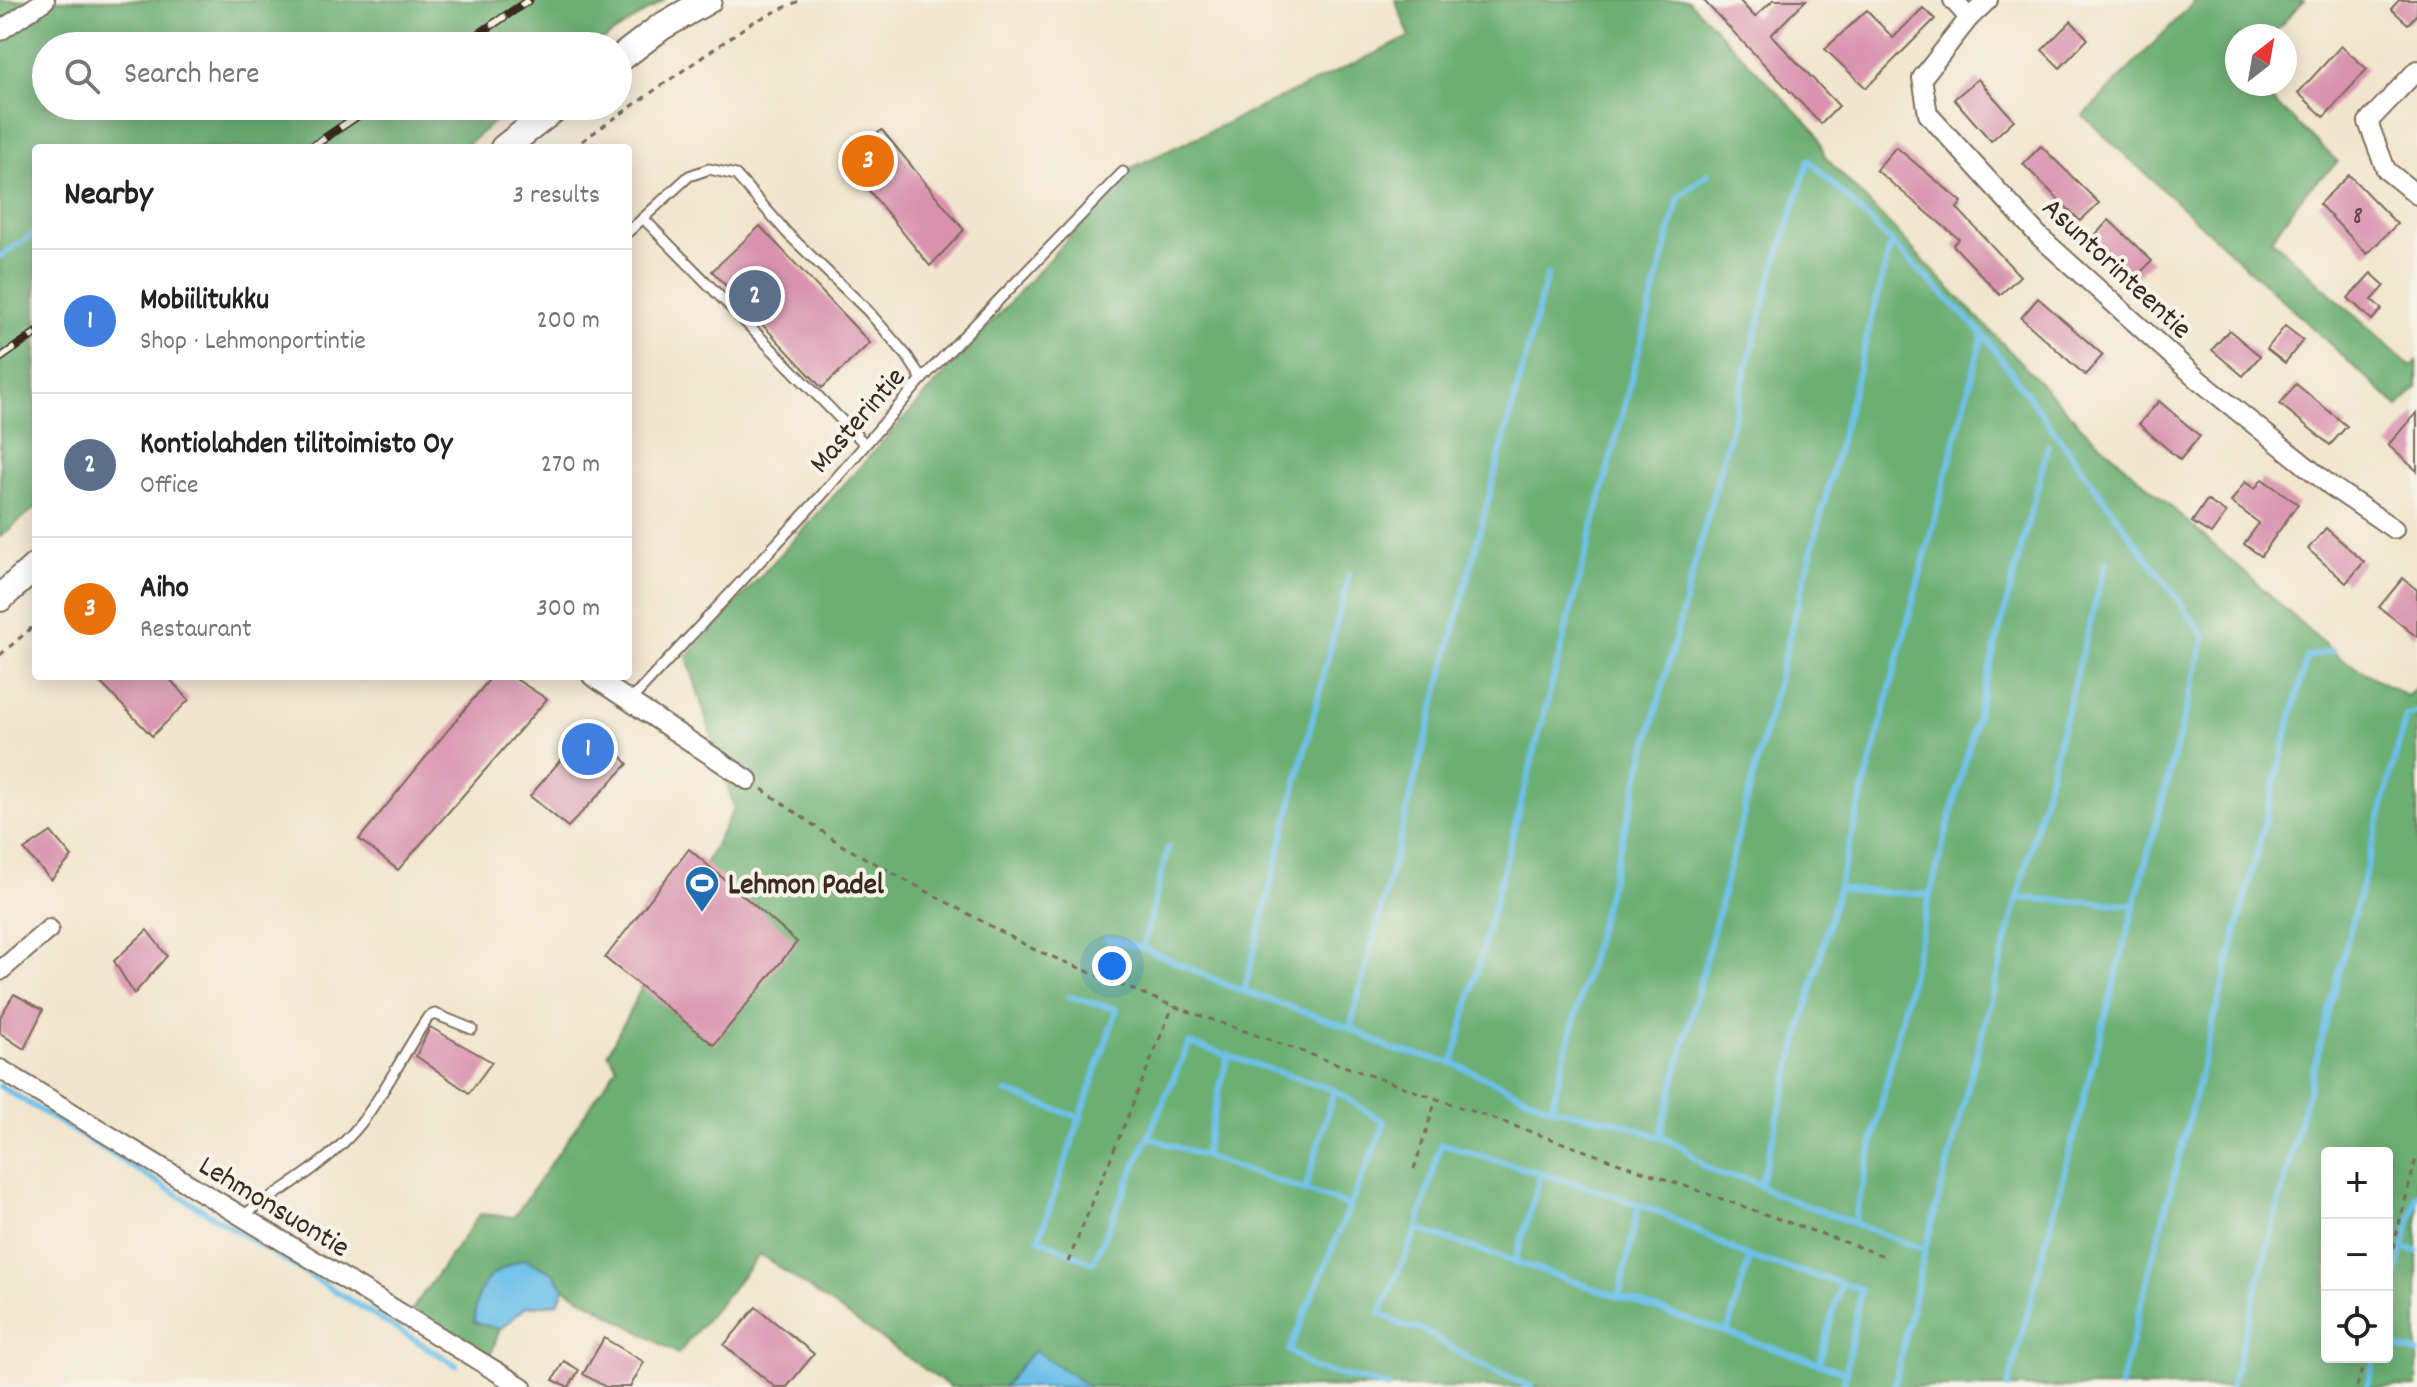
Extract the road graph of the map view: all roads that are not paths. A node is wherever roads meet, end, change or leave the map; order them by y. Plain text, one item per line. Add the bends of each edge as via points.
1 (45, 0) edge
2 (708, 0) edge
3 (1953, 0) edge
4 (1988, 0) edge
5 (1969, 18) junction
6 (0, 31) edge
7 (632, 49) edge
8 (2417, 70) edge
9 (540, 120) edge
10 (509, 144) edge
11 (1123, 172) dead end
12 (2417, 195) edge
13 (643, 218) junction
14 (632, 228) edge
15 (922, 379) junction
16 (865, 444) junction
17 (2394, 529) dead end
18 (32, 570) edge
19 (0, 598) edge
20 (598, 680) edge
21 (630, 701) junction
22 (748, 780) road end
23 (49, 929) dead end
24 (0, 971) edge
25 (472, 1029) dead end
26 (0, 1069) edge
27 (240, 1217) junction
28 (522, 1387) edge

1 - 6 street
2 - 7 street
3 - 5 street
4 - 5 street, Asuntorinteentie
5 - 17 street, Asuntorinteentie via 1922,78 1928,114 2039,236 2200,381 2331,486
8 - 12 street via 2368,122 2386,170
9 - 10 street
11 - 15 lane, Masterintie
13 - 14 lane
13 - 15 lane via 689,176 709,169 736,175 867,310
13 - 16 lane
15 - 16 lane, Masterintie
16 - 21 lane, Masterintie
18 - 19 street
20 - 21 street
21 - 22 street
23 - 24 street
25 - 27 lane via 435,1014 428,1017 362,1121 339,1147
26 - 27 street, Lehmonsuontie
27 - 28 street, Lehmonsuontie

